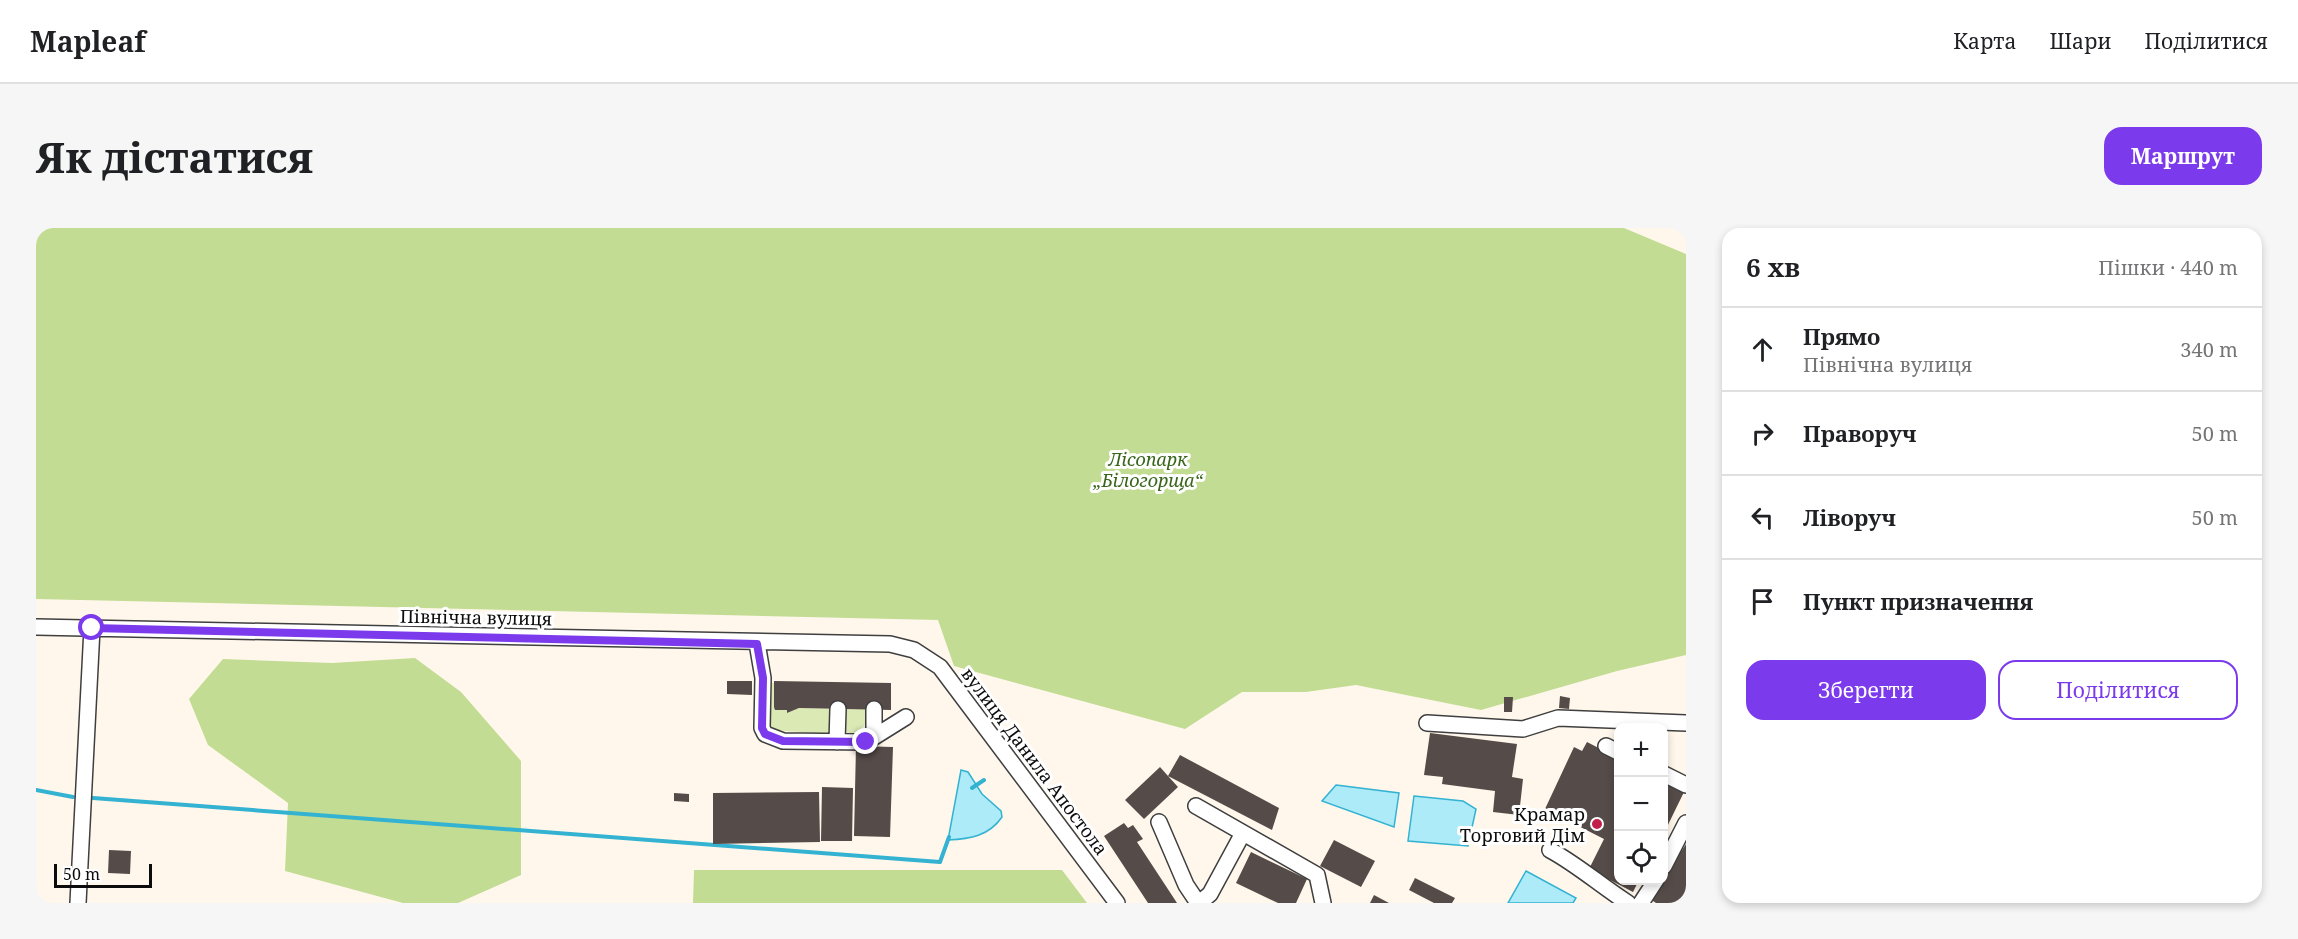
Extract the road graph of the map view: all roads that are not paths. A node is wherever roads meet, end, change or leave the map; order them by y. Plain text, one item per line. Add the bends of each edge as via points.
1 (36, 627) edge
2 (92, 628) junction
3 (757, 644) junction
4 (914, 650) joint
5 (838, 708) dead end
6 (874, 709) dead end
7 (906, 717) dead end
8 (1427, 723) dead end
9 (1686, 723) edge
10 (874, 737) junction
11 (837, 742) junction
12 (1668, 776) edge
13 (1686, 785) edge
14 (1196, 806) dead end
15 (1159, 822) dead end
16 (1686, 823) edge
17 (1243, 833) junction
18 (1550, 850) dead end
19 (1668, 858) edge
20 (1653, 885) edge
21 (78, 903) edge
22 (1117, 903) edge
23 (1199, 903) edge
24 (1323, 903) edge
25 (1628, 903) edge
26 (1641, 903) edge

1 - 2 street, Північна вулиця
2 - 3 street, Північна вулиця
2 - 21 street
3 - 4 street, Північна вулиця via 890,644
3 - 11 street via 765,734 783,741
4 - 22 street, вулиця Данила Апостола via 940,667
5 - 11 street
6 - 10 street
7 - 10 street
8 - 9 street via 1523,729 1558,718
10 - 11 street via 866,742
12 - 13 street
14 - 17 street
15 - 23 street via 1186,885
16 - 19 street
17 - 23 street via 1210,894
17 - 24 street via 1317,875
18 - 25 street via 1582,867
20 - 26 street

